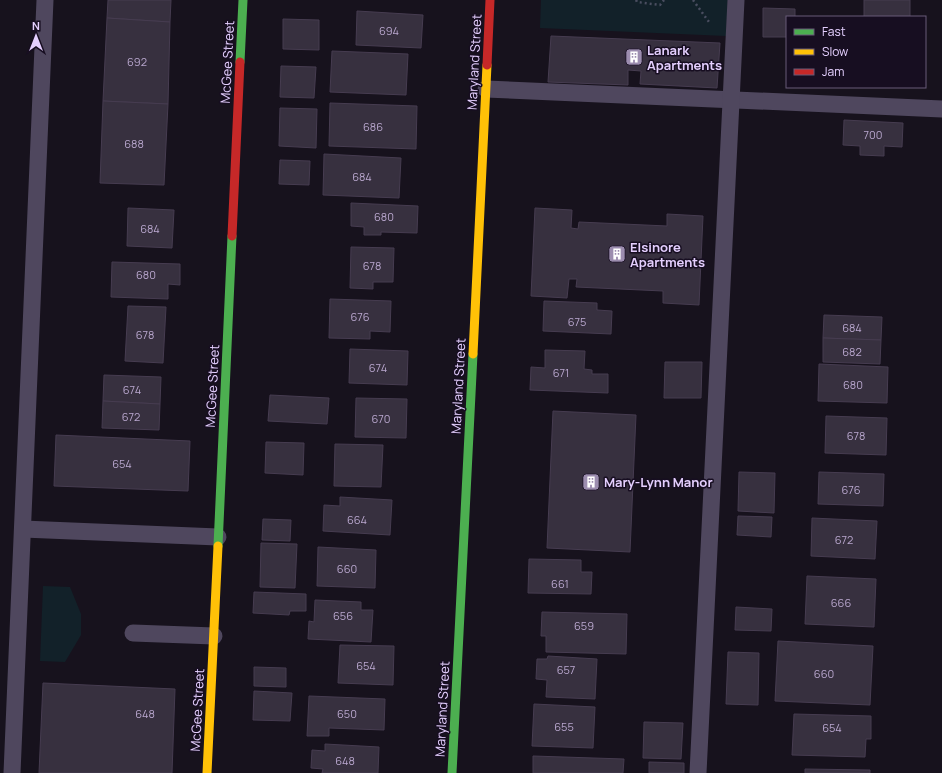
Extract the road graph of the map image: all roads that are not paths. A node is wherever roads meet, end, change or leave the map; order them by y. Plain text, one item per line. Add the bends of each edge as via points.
1 (45, 0) edge
2 (242, 0) edge
3 (490, 0) edge
4 (736, 0) edge
5 (486, 89) junction
6 (731, 100) junction
7 (942, 109) edge
8 (22, 529) junction
9 (218, 537) junction
10 (133, 633) dead end
11 (214, 636) junction
12 (12, 773) edge
13 (207, 773) edge
14 (452, 773) edge
15 (698, 773) edge

1 - 8 lane
2 - 9 street, McGee Street
3 - 5 street, Maryland Street
4 - 6 lane
5 - 6 lane
5 - 14 street, Maryland Street
6 - 7 lane
6 - 15 lane
8 - 9 lane
8 - 12 lane
9 - 11 street, McGee Street
10 - 11 lane
11 - 13 street, McGee Street

